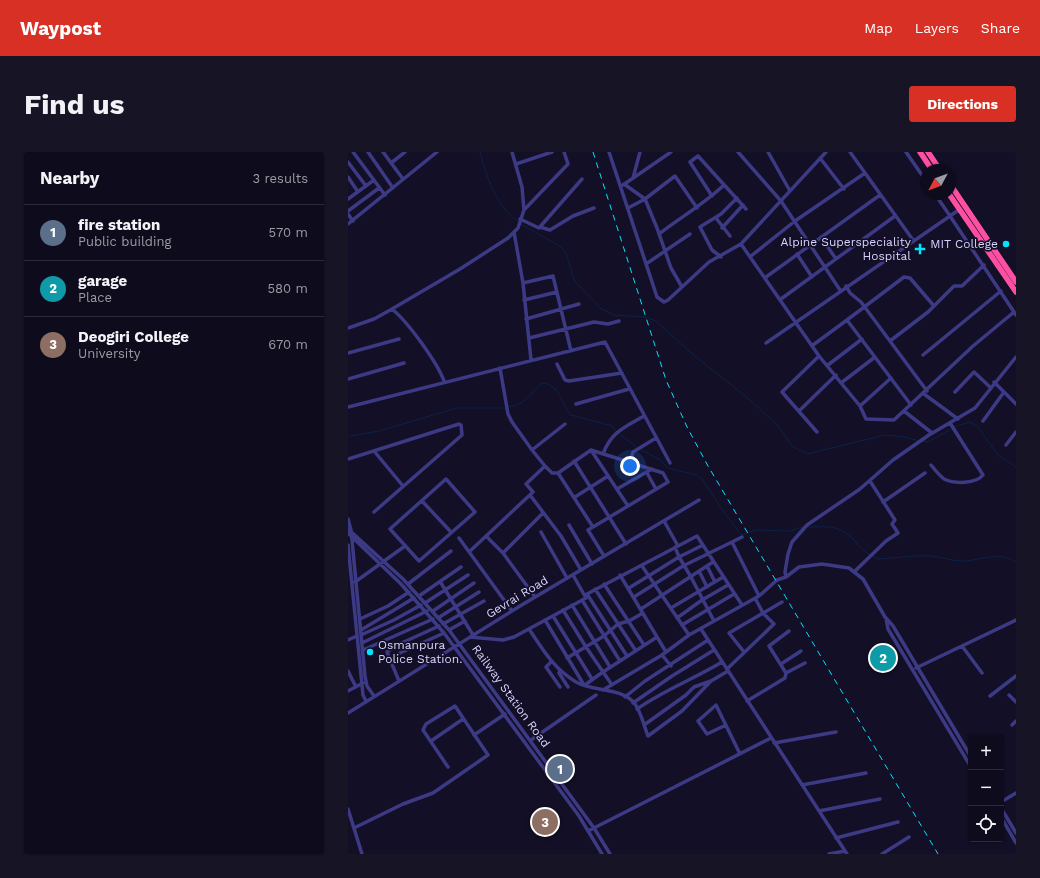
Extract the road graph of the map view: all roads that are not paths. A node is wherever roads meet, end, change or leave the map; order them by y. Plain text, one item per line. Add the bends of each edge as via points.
1 (353, 152) edge
2 (368, 152) edge
3 (384, 152) edge
4 (405, 152) edge
5 (512, 152) edge
6 (552, 152) edge
7 (564, 152) edge
8 (609, 152) edge
9 (640, 152) edge
10 (671, 152) edge
11 (738, 152) edge
12 (768, 152) edge
13 (826, 152) edge
14 (850, 152) edge
15 (906, 152) edge
16 (920, 152) edge
17 (928, 152) edge
18 (435, 153) edge
19 (820, 158) junction
20 (348, 162) edge
21 (391, 162) junction
22 (516, 164) junction
23 (928, 164) edge
24 (936, 164) edge
25 (920, 172) edge
26 (865, 174) junction
27 (348, 177) edge
28 (633, 178) junction
29 (403, 179) junction
30 (582, 179) dead end
31 (374, 180) junction
32 (724, 185) junction
33 (366, 186) junction
34 (622, 186) junction
35 (379, 188) junction
36 (393, 188) junction
37 (844, 189) junction
38 (790, 191) junction
39 (358, 192) junction
40 (956, 193) edge
41 (384, 195) junction
42 (880, 195) junction
43 (712, 196) junction
44 (736, 198) junction
45 (348, 199) edge
46 (645, 199) junction
47 (939, 200) edge
48 (953, 200) edge
49 (781, 201) junction
50 (743, 205) junction
51 (965, 206) junction
52 (594, 208) dead end
53 (628, 208) junction
54 (697, 208) junction
55 (746, 209) dead end
56 (524, 210) junction
57 (960, 210) junction
58 (348, 213) edge
59 (895, 216) junction
60 (950, 216) junction
61 (716, 218) junction
62 (520, 220) junction
63 (353, 221) junction
64 (795, 221) junction
65 (348, 224) edge
66 (540, 227) junction
67 (722, 228) junction
68 (514, 232) junction
69 (659, 234) junction
70 (690, 234) dead end
71 (730, 236) dead end
72 (821, 237) junction
73 (913, 240) junction
74 (741, 244) junction
75 (810, 245) junction
76 (665, 251) junction
77 (797, 254) junction
78 (751, 256) junction
79 (721, 257) junction
80 (836, 259) junction
81 (646, 264) junction
82 (984, 265) junction
83 (825, 267) junction
84 (766, 277) junction
85 (812, 277) junction
86 (1016, 282) edge
87 (522, 283) junction
88 (846, 286) junction
89 (682, 287) junction
90 (840, 290) junction
91 (1001, 290) junction
92 (557, 292) junction
93 (1016, 292) edge
94 (781, 299) junction
95 (524, 300) junction
96 (579, 304) dead end
97 (934, 306) junction
98 (864, 307) junction
99 (392, 309) junction
100 (561, 309) junction
101 (1015, 313) edge
102 (526, 318) junction
103 (847, 320) junction
104 (619, 321) dead end
105 (796, 322) junction
106 (348, 328) edge
107 (566, 329) junction
108 (529, 338) junction
109 (399, 339) dead end
110 (862, 339) junction
111 (890, 341) junction
112 (766, 343) dead end
113 (813, 345) junction
114 (571, 351) junction
115 (348, 353) edge
116 (820, 356) junction
117 (922, 356) dead end
118 (875, 357) junction
119 (1016, 357) edge
120 (531, 360) junction
121 (404, 363) dead end
122 (557, 364) dead end
123 (828, 364) junction
124 (500, 368) junction
125 (622, 373) junction
126 (836, 375) junction
127 (891, 378) junction
128 (348, 379) edge
129 (444, 381) junction
130 (994, 382) junction
131 (841, 383) junction
132 (990, 387) junction
133 (630, 389) junction
134 (926, 392) junction
135 (955, 392) dead end
136 (1004, 392) junction
137 (576, 404) dead end
138 (1016, 404) edge
139 (911, 405) junction
140 (860, 406) junction
141 (348, 407) edge
142 (799, 411) junction
143 (904, 411) junction
144 (644, 416) junction
145 (958, 419) junction
146 (983, 421) dead end
147 (565, 424) dead end
148 (951, 424) junction
149 (818, 432) dead end
150 (1016, 432) edge
151 (931, 434) junction
152 (656, 438) junction
153 (1006, 445) dead end
154 (532, 450) junction
155 (592, 450) junction
156 (374, 451) junction
157 (603, 454) junction
158 (348, 459) edge
159 (574, 461) junction
160 (630, 462) junction
161 (670, 464) dead end
162 (931, 465) dead end
163 (545, 466) junction
164 (652, 470) junction
165 (558, 473) junction
166 (647, 473) junction
167 (925, 473) dead end
168 (608, 476) junction
169 (870, 481) junction
170 (403, 486) junction
171 (590, 488) junction
172 (656, 489) junction
173 (617, 490) junction
174 (530, 495) junction
175 (575, 498) junction
176 (699, 500) dead end
177 (422, 501) junction
178 (884, 502) junction
179 (628, 506) junction
180 (374, 512) dead end
181 (543, 513) junction
182 (609, 517) junction
183 (348, 519) edge
184 (664, 521) junction
185 (348, 523) edge
186 (569, 525) dead end
187 (594, 527) junction
188 (350, 532) edge
189 (451, 532) junction
190 (541, 532) dead end
191 (486, 536) junction
192 (742, 537) dead end
193 (459, 538) dead end
194 (732, 542) junction
195 (626, 544) junction
196 (348, 545) edge
197 (703, 545) junction
198 (405, 546) junction
199 (677, 546) junction
200 (451, 551) dead end
201 (469, 552) junction
202 (503, 553) junction
203 (708, 553) junction
204 (604, 556) junction
205 (678, 557) junction
206 (385, 561) junction
207 (349, 562) edge
208 (713, 562) junction
209 (379, 563) junction
210 (592, 564) junction
211 (642, 566) junction
212 (683, 566) junction
213 (707, 566) junction
214 (461, 567) dead end
215 (581, 570) junction
216 (699, 571) junction
217 (854, 572) junction
218 (573, 574) junction
219 (468, 575) dead end
220 (620, 575) junction
221 (648, 575) junction
222 (691, 576) junction
223 (723, 577) junction
224 (786, 577) junction
225 (567, 578) junction
226 (352, 580) edge
227 (715, 582) junction
228 (441, 583) junction
229 (408, 584) junction
230 (474, 584) dead end
231 (604, 584) junction
232 (654, 584) junction
233 (728, 585) junction
234 (707, 587) junction
235 (630, 588) junction
236 (595, 589) junction
237 (446, 590) junction
238 (409, 592) junction
239 (479, 592) dead end
240 (698, 592) junction
241 (734, 594) junction
242 (419, 596) junction
243 (662, 596) junction
244 (759, 596) junction
245 (535, 597) junction
246 (585, 597) junction
247 (634, 597) junction
248 (414, 598) junction
249 (755, 598) junction
250 (451, 599) junction
251 (702, 600) junction
252 (484, 601) dead end
253 (782, 602) dead end
254 (425, 603) junction
255 (421, 605) junction
256 (572, 605) junction
257 (742, 606) junction
258 (456, 607) junction
259 (671, 608) junction
260 (563, 610) junction
261 (708, 610) junction
262 (426, 611) junction
263 (433, 611) junction
264 (512, 611) junction
265 (642, 611) junction
266 (764, 613) junction
267 (461, 614) junction
268 (553, 616) junction
269 (885, 617) junction
270 (438, 618) junction
271 (677, 618) junction
272 (360, 619) junction
273 (433, 619) junction
274 (545, 620) junction
275 (1016, 620) edge
276 (465, 621) junction
277 (629, 621) junction
278 (714, 621) junction
279 (443, 624) junction
280 (618, 624) junction
281 (682, 625) junction
282 (439, 626) junction
283 (529, 629) junction
284 (701, 629) junction
285 (361, 630) junction
286 (449, 630) junction
287 (610, 630) junction
288 (788, 631) dead end
289 (444, 633) junction
290 (359, 635) junction
291 (689, 635) junction
292 (472, 636) junction
293 (604, 636) junction
294 (657, 637) junction
295 (348, 640) edge
296 (708, 640) junction
297 (595, 642) junction
298 (362, 643) junction
299 (460, 643) junction
300 (644, 645) junction
301 (455, 646) junction
302 (962, 646) junction
303 (586, 647) junction
304 (363, 650) junction
305 (714, 650) junction
306 (636, 651) junction
307 (801, 651) dead end
308 (577, 652) junction
309 (666, 652) junction
310 (744, 652) junction
311 (400, 653) dead end
312 (662, 655) junction
313 (627, 656) junction
314 (568, 658) junction
315 (620, 661) junction
316 (552, 662) junction
317 (722, 662) junction
318 (805, 663) dead end
319 (781, 664) junction
320 (670, 666) junction
321 (610, 667) junction
322 (918, 667) junction
323 (560, 670) junction
324 (728, 670) junction
325 (913, 670) junction
326 (348, 671) edge
327 (602, 672) junction
328 (786, 673) junction
329 (982, 673) dead end
330 (1016, 676) edge
331 (592, 679) junction
332 (399, 681) junction
333 (711, 681) junction
334 (364, 682) junction
335 (585, 685) junction
336 (612, 685) junction
337 (356, 687) junction
338 (560, 687) dead end
339 (568, 687) dead end
340 (603, 690) junction
341 (348, 691) edge
342 (596, 695) dead end
343 (1009, 695) dead end
344 (374, 696) junction
345 (990, 696) dead end
346 (625, 697) junction
347 (366, 701) junction
348 (747, 701) junction
349 (1016, 702) edge
350 (633, 703) junction
351 (637, 709) junction
352 (348, 713) edge
353 (505, 714) junction
354 (463, 719) junction
355 (1016, 721) edge
356 (726, 725) junction
357 (1012, 725) dead end
358 (644, 726) junction
359 (836, 732) dead end
360 (474, 736) junction
361 (771, 738) junction
362 (531, 740) junction
363 (431, 741) junction
364 (774, 743) junction
365 (968, 752) edge
366 (740, 754) junction
367 (968, 762) edge
368 (448, 767) dead end
369 (866, 773) dead end
370 (802, 785) junction
371 (1016, 793) edge
372 (880, 799) dead end
373 (1004, 800) edge
374 (348, 809) edge
375 (819, 811) junction
376 (1004, 813) edge
377 (898, 822) dead end
378 (1004, 822) edge
379 (354, 828) junction
380 (594, 828) junction
381 (588, 831) junction
382 (1016, 833) edge
383 (909, 837) dead end
384 (836, 838) junction
385 (1016, 843) edge
386 (846, 852) edge
387 (362, 854) edge
388 (602, 854) edge
389 (610, 854) edge
390 (829, 854) edge
391 (882, 854) edge

1 - 31 street
2 - 36 street
3 - 21 street
4 - 21 street
5 - 22 street
6 - 22 street
7 - 56 street via 568,164
8 - 34 street
9 - 28 street
10 - 28 street
11 - 49 street
12 - 38 street
13 - 19 street
14 - 26 street
15 - 25 street
16 - 23 highway
17 - 24 highway
18 - 29 street
19 - 37 street
19 - 38 street
20 - 33 street
21 - 29 street
22 - 56 street
26 - 37 street
26 - 42 street
27 - 39 street
28 - 34 street
29 - 36 street
30 - 66 street
31 - 33 street
31 - 35 street
32 - 43 street
32 - 43 street via 698,156 690,162
32 - 44 street
33 - 39 street
34 - 46 street
34 - 53 street
35 - 41 street
35 - 58 street
36 - 41 street
37 - 64 street
38 - 49 street
39 - 45 street
40 - 51 highway
41 - 63 street
42 - 59 street
42 - 72 street
43 - 54 street
44 - 50 street
44 - 61 street
46 - 53 street
46 - 54 street via 675,176
46 - 69 street
47 - 60 street
48 - 57 highway
49 - 64 street
49 - 74 street
50 - 55 street
50 - 67 street
51 - 57 street
51 - 86 highway
52 - 66 street via 573,216 550,230
53 - 81 street
54 - 69 street via 686,213
56 - 62 street
57 - 60 street
57 - 93 highway
58 - 63 street
59 - 73 street
59 - 80 street
60 - 73 street
60 - 82 street
61 - 67 street
61 - 79 street via 700,227 712,250
62 - 66 street
62 - 68 street
63 - 65 street
64 - 75 street
64 - 78 street
67 - 71 street
68 - 87 street
68 - 99 street via 460,269
69 - 76 street
70 - 76 street
72 - 75 street
72 - 80 street
73 - 88 street
74 - 78 street
74 - 79 street
75 - 77 street
75 - 83 street
76 - 81 street
76 - 89 street via 675,279
77 - 84 street
77 - 85 street
78 - 84 street
79 - 89 street via 709,262
80 - 83 street
81 - 89 street via 657,297 664,302
82 - 91 street
82 - 97 street via 962,286 954,286
83 - 85 street
83 - 90 street
84 - 94 street
85 - 94 street
87 - 92 street via 553,276
87 - 95 street
88 - 90 street
88 - 98 street
90 - 105 street
91 - 101 street
91 - 117 street
92 - 95 street
92 - 100 street
94 - 105 street
95 - 102 street
96 - 100 street
97 - 98 street via 908,277 904,277
97 - 111 street
98 - 103 street
98 - 111 street
99 - 106 street via 374,319
99 - 129 street via 404,320 436,365
100 - 102 street
100 - 107 street
101 - 134 street via 973,346
102 - 108 street
103 - 110 street
103 - 113 street
104 - 107 street via 608,324 596,322
105 - 112 street
105 - 113 street
107 - 108 street
107 - 114 street
108 - 120 street
109 - 115 street
110 - 118 street
110 - 123 street
111 - 134 street
113 - 116 street
114 - 120 street
114 - 125 street via 605,342
116 - 123 street
116 - 142 street via 782,392
118 - 127 street
118 - 131 street
119 - 130 street
120 - 124 street
121 - 128 street
122 - 125 street via 565,380 570,381
123 - 126 street
124 - 129 street
124 - 154 street via 508,414
125 - 133 street
126 - 131 street
126 - 142 street
127 - 139 street
127 - 140 street
129 - 141 street
130 - 132 street
130 - 136 street
131 - 140 street
132 - 135 street via 974,372
132 - 145 street via 975,408
133 - 137 street
133 - 144 street
134 - 139 street
134 - 145 street
136 - 138 street
136 - 146 street
139 - 143 street
140 - 143 street via 866,419 894,420
142 - 149 street
143 - 151 street
144 - 152 street
144 - 157 street via 614,434
145 - 148 street
147 - 154 street
148 - 151 street
148 - 162 street via 983,475 980,478 957,482 945,480
150 - 153 street
151 - 169 street via 893,460
152 - 160 street via 636,449
152 - 161 street
154 - 163 street
155 - 157 street
155 - 159 street
155 - 168 street
156 - 158 street
156 - 170 street
156 - 170 street via 461,425 462,435
157 - 160 street
159 - 165 street
159 - 171 street
160 - 164 street
163 - 165 street via 552,473
163 - 174 street via 526,484 532,492
164 - 166 street
164 - 172 street via 663,473 668,482
165 - 175 street
166 - 172 street
166 - 173 street
167 - 178 street
168 - 171 street
168 - 173 street
169 - 178 street
169 - 224 street via 807,525 792,542
170 - 180 street
171 - 175 street
171 - 182 street
172 - 179 street
173 - 179 street
174 - 181 street
174 - 191 street
175 - 187 street
176 - 184 street, Gevrai Road
177 - 189 street
177 - 189 street via 446,479 475,512
177 - 198 street via 390,529
178 - 217 street via 895,520 892,524 898,533
179 - 182 street
181 - 202 street
181 - 215 street via 561,536
182 - 187 street
182 - 195 street
183 - 185 street
184 - 195 street, Gevrai Road
184 - 199 street
185 - 188 street
186 - 210 street
187 - 204 street via 588,530
188 - 206 street, Railway Station Road
188 - 209 street, Railway Station Road
188 - 226 street
189 - 198 street via 419,561
190 - 225 street
191 - 201 street
191 - 202 street
192 - 194 street
193 - 201 street
194 - 203 street
194 - 244 street
195 - 204 street, Gevrai Road
196 - 207 street
197 - 199 street via 697,536
197 - 203 street
197 - 205 street
198 - 206 street
199 - 205 street
199 - 211 street
200 - 229 street
201 - 264 street
202 - 245 street
203 - 208 street
203 - 212 street
204 - 210 street, Gevrai Road
205 - 212 street
205 - 221 street
206 - 209 street
206 - 229 street, Railway Station Road
207 - 226 street
208 - 213 street
208 - 223 street
209 - 226 street
209 - 238 street, Railway Station Road
210 - 215 street, Gevrai Road
211 - 220 street
211 - 221 street
212 - 222 street
212 - 232 street
213 - 216 street
213 - 227 street
214 - 228 street
215 - 218 street, Gevrai Road
216 - 222 street
216 - 234 street
217 - 224 street via 849,568 822,564 799,567
217 - 269 street via 863,579
218 - 225 street, Gevrai Road
218 - 246 street
219 - 237 street
220 - 231 street
220 - 235 street
221 - 232 street
221 - 235 street
222 - 240 street
222 - 243 street
223 - 227 street
223 - 233 street
224 - 244 street via 777,580
225 - 245 street, Gevrai Road
226 - 272 street
226 - 290 street
227 - 234 street
228 - 237 street
228 - 242 street
229 - 242 street, Railway Station Road
230 - 250 street
231 - 236 street
231 - 277 street
232 - 243 street
232 - 247 street
233 - 241 street
233 - 251 street
234 - 240 street
235 - 247 street
236 - 246 street
236 - 280 street
237 - 250 street
237 - 254 street
238 - 248 street, Railway Station Road
238 - 272 street via 388,606
239 - 258 street
240 - 251 street
240 - 259 street
241 - 257 street
241 - 261 street
242 - 254 street, Railway Station Road
243 - 259 street
243 - 265 street
244 - 249 street
245 - 264 street, Gevrai Road
246 - 256 street
246 - 287 street
246 - 293 street
247 - 265 street
248 - 255 street, Railway Station Road
248 - 285 street
249 - 257 street
249 - 266 street
250 - 258 street
250 - 263 street
251 - 261 street
251 - 271 street
252 - 267 street
253 - 266 street
254 - 263 street, Railway Station Road
255 - 262 street, Railway Station Road
255 - 290 street
256 - 260 street
256 - 297 street
257 - 278 street
258 - 267 street
258 - 270 street
259 - 271 street
260 - 268 street
260 - 303 street
261 - 278 street
261 - 281 street
262 - 273 street, Railway Station Road
262 - 298 street
263 - 270 street, Railway Station Road
264 - 292 street, Gevrai Road
265 - 277 street
265 - 294 street
266 - 310 street via 774,624
266 - 310 street via 729,633
267 - 276 street
267 - 279 street
268 - 274 street
268 - 308 street
269 - 322 street
269 - 325 street via 888,629
270 - 279 street, Railway Station Road
271 - 281 street
272 - 285 street
273 - 282 street, Railway Station Road
273 - 304 street
274 - 283 street
274 - 314 street
275 - 302 street
276 - 286 street
276 - 292 street
277 - 280 street
277 - 300 street
278 - 284 street
279 - 286 street, Railway Station Road
280 - 287 street
280 - 306 street
281 - 291 street
282 - 289 street, Railway Station Road
282 - 332 street via 387,652
283 - 292 street via 503,640
283 - 316 street
284 - 291 street
284 - 296 street
285 - 290 street
286 - 299 street, Railway Station Road
287 - 293 street
287 - 313 street
288 - 319 street via 769,646
289 - 301 street, Railway Station Road
289 - 311 street
290 - 295 street
290 - 298 street
290 - 334 street
291 - 309 street
292 - 299 street, Gevrai Road
293 - 297 street
293 - 315 street
294 - 300 street
294 - 309 street
296 - 305 street
296 - 320 street
297 - 303 street
297 - 321 street
298 - 304 street
299 - 301 street, Gevrai Road
299 - 362 street, Railway Station Road
300 - 306 street
301 - 332 street, Gevrai Road
301 - 353 street, Railway Station Road
302 - 322 street
302 - 329 street
303 - 308 street
303 - 327 street
304 - 334 street
305 - 317 street
305 - 350 street
306 - 313 street
307 - 319 street
308 - 314 street
308 - 331 street
309 - 312 street
310 - 324 street
312 - 320 street
312 - 336 street
313 - 315 street
314 - 335 street
315 - 321 street
316 - 323 street
316 - 338 street via 546,667
317 - 324 street
317 - 351 street via 653,697
318 - 328 street
319 - 328 street
320 - 346 street
321 - 327 street
322 - 325 street
322 - 365 street
323 - 335 street via 577,683
323 - 339 street via 559,673
324 - 333 street
324 - 348 street
325 - 367 street
326 - 337 street
327 - 331 street
327 - 336 street
328 - 348 street via 785,678
330 - 345 street
331 - 335 street
332 - 344 street, Gevrai Road
333 - 358 street via 694,687
333 - 358 street via 682,711 648,736
334 - 337 street
334 - 344 street
334 - 347 street via 363,695
335 - 340 street
336 - 340 street
337 - 341 street
340 - 346 street via 616,691
342 - 362 street
343 - 349 street
344 - 347 street, Gevrai Road
346 - 350 street
347 - 352 street, Gevrai Road
348 - 361 street
350 - 351 street
351 - 358 street
353 - 360 street
353 - 381 street, Railway Station Road
354 - 360 street
354 - 363 street
354 - 363 street via 455,706 426,724 423,730
355 - 357 street
356 - 356 street via 716,705 698,721 707,734
356 - 366 street
359 - 364 street
360 - 379 street via 488,755 433,793 403,804
361 - 364 street
361 - 366 street
362 - 380 street, Railway Station Road
363 - 368 street
364 - 370 street
366 - 380 street
369 - 370 street
370 - 375 street
371 - 373 street
372 - 375 street
374 - 379 street
375 - 384 street
376 - 382 street
377 - 384 street
378 - 385 street
379 - 387 street
380 - 381 street
380 - 389 street, Railway Station Road
381 - 388 street, Railway Station Road
383 - 391 street
384 - 386 street
386 - 390 street

